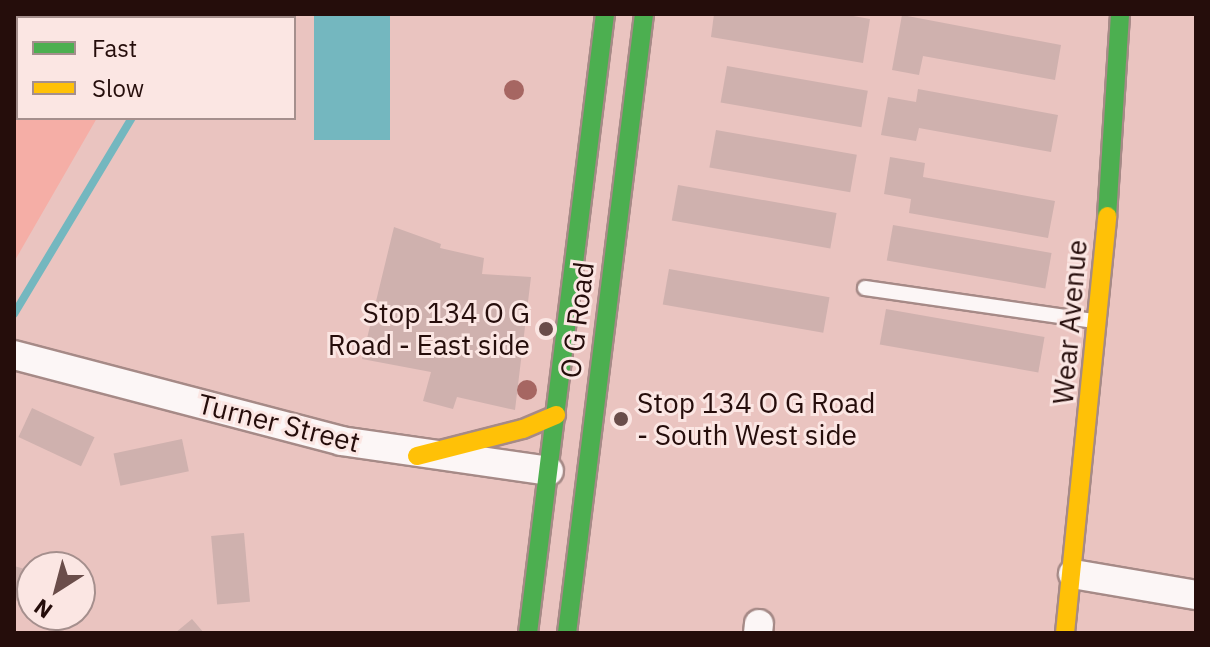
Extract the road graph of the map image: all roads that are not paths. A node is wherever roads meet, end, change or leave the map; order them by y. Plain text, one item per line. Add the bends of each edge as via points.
1 (605, 14) edge
2 (644, 14) edge
3 (1120, 14) edge
4 (865, 288) dead end
5 (1100, 322) junction
6 (14, 355) edge
7 (556, 415) junction
8 (417, 456) junction
9 (549, 471) junction
10 (586, 475) junction
11 (1073, 574) junction
12 (1196, 595) edge
13 (528, 633) edge
14 (567, 633) edge
15 (1065, 633) edge

1 - 7 main road, O G Road
2 - 10 main road, O G Road
3 - 5 main road, Wear Avenue
4 - 5 lane
5 - 11 main road, Wear Avenue
6 - 8 street, Turner Street
7 - 8 main road via 523,429
7 - 9 main road, O G Road
8 - 9 street, Turner Street
9 - 10 main road
9 - 13 main road, O G Road
10 - 14 main road, O G Road
11 - 12 street
11 - 15 main road, Wear Avenue

